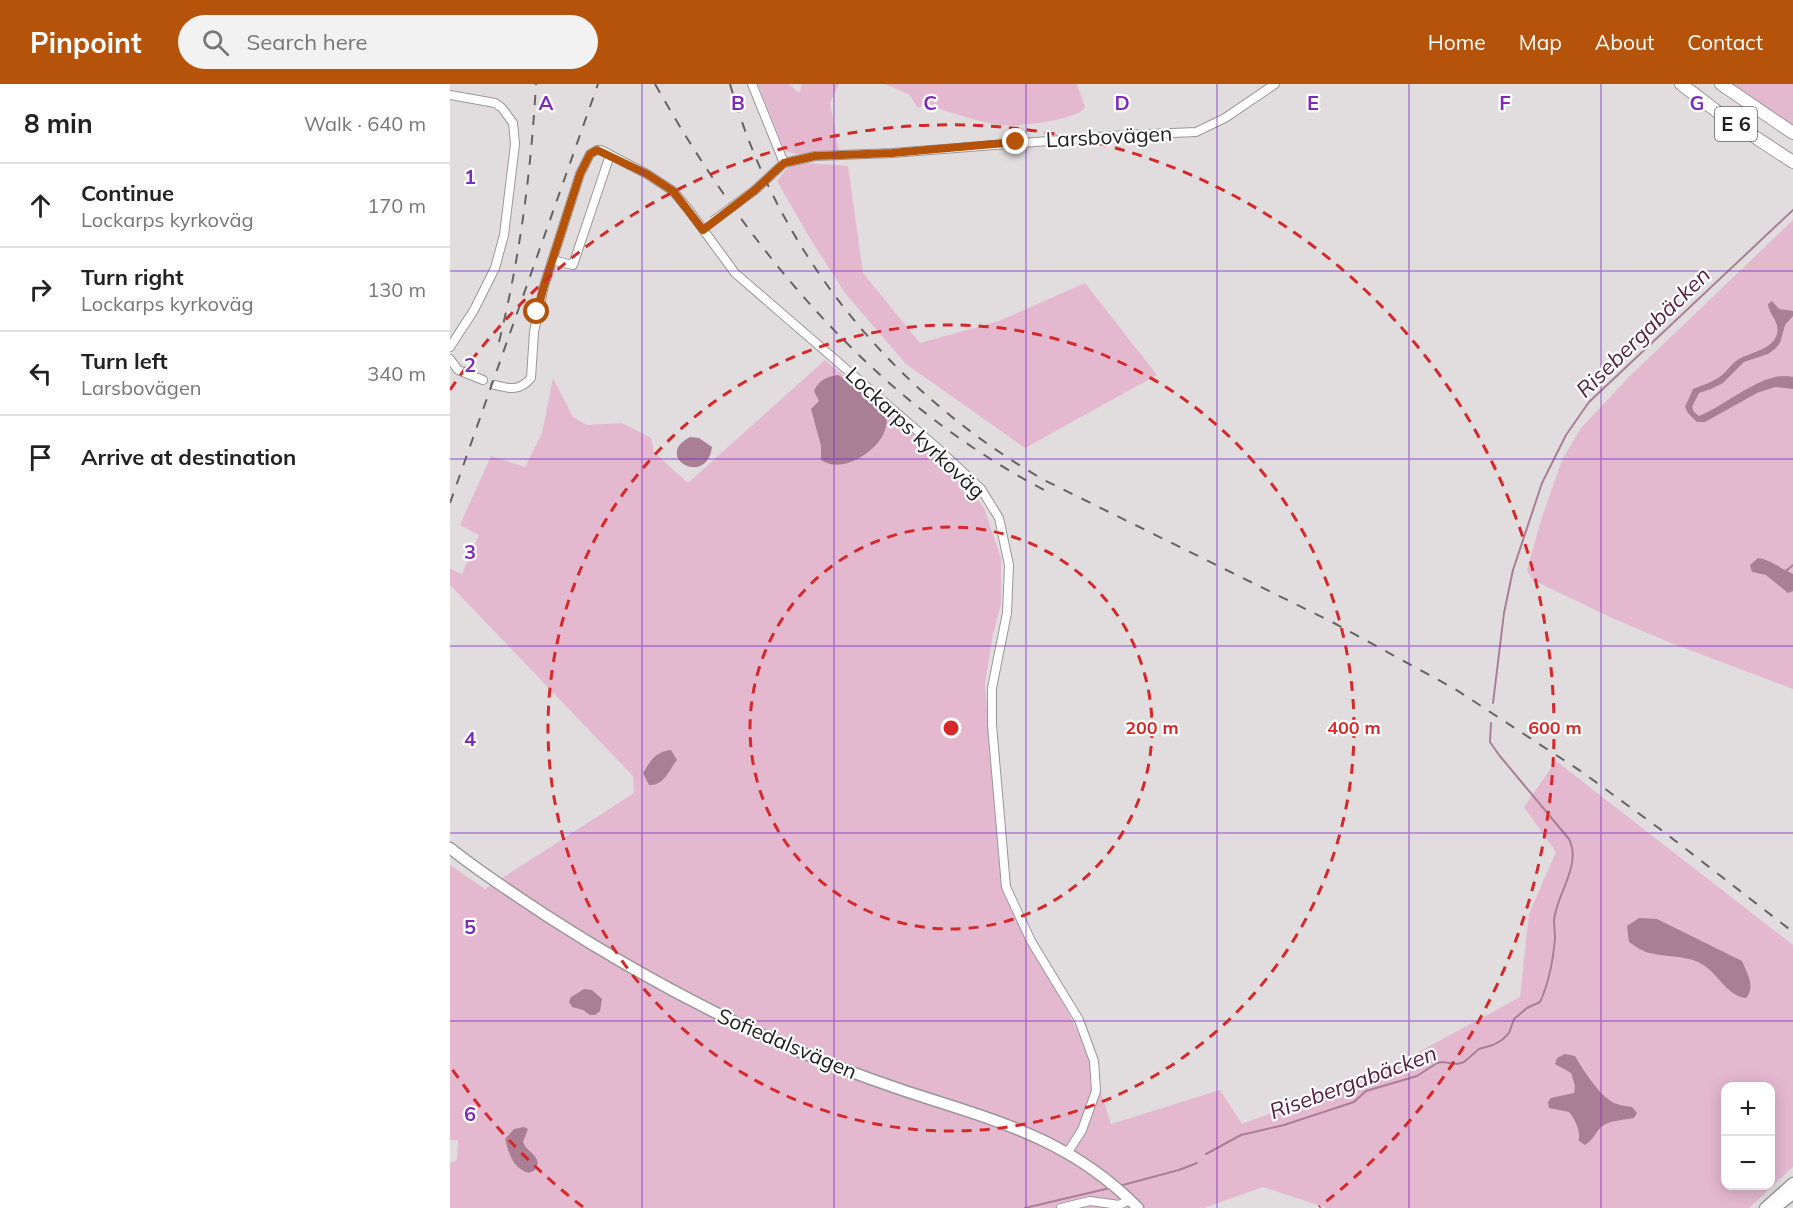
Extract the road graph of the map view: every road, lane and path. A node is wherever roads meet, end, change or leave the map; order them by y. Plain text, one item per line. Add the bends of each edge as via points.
1 (752, 84) edge
2 (1275, 84) edge
3 (1681, 84) edge
4 (1721, 84) edge
5 (450, 95) edge
6 (1793, 133) edge
7 (610, 154) junction
8 (1793, 162) edge
9 (784, 163) junction
10 (703, 230) junction
11 (552, 260) junction
12 (450, 347) edge
13 (450, 359) edge
14 (483, 380) dead end
15 (495, 385) dead end
16 (450, 848) edge
17 (1068, 1152) junction
18 (1793, 1183) edge
19 (1793, 1194) edge
20 (1131, 1201) edge
21 (1061, 1208) edge
22 (1765, 1208) edge
23 (1775, 1208) edge

1 - 9 street
2 - 9 street, Larsbovägen via 1225,118 1196,132 815,156
3 - 8 highway, E 6
4 - 6 highway, E 6
5 - 12 street via 502,108 513,123 515,144 504,235 495,268
7 - 10 street, Lockarps kyrkoväg via 673,191
7 - 11 street via 597,150 588,158
7 - 11 street via 573,265
9 - 10 street, bridge
10 - 17 street, Lockarps kyrkoväg via 735,273 935,446 981,489 999,518 1009,565 1007,613 992,688 992,725 1006,886 1031,941 1079,1020 1094,1061 1096,1091 1082,1130
11 - 15 street via 537,312 531,378 515,389
13 - 14 street via 458,370
16 - 17 main road, Sofiedalsvägen via 474,868 603,952 722,1018 866,1077 1022,1130
17 - 20 main road, Sofiedalsvägen
18 - 22 main road
19 - 23 main road
20 - 21 street via 1119,1205 1090,1201

